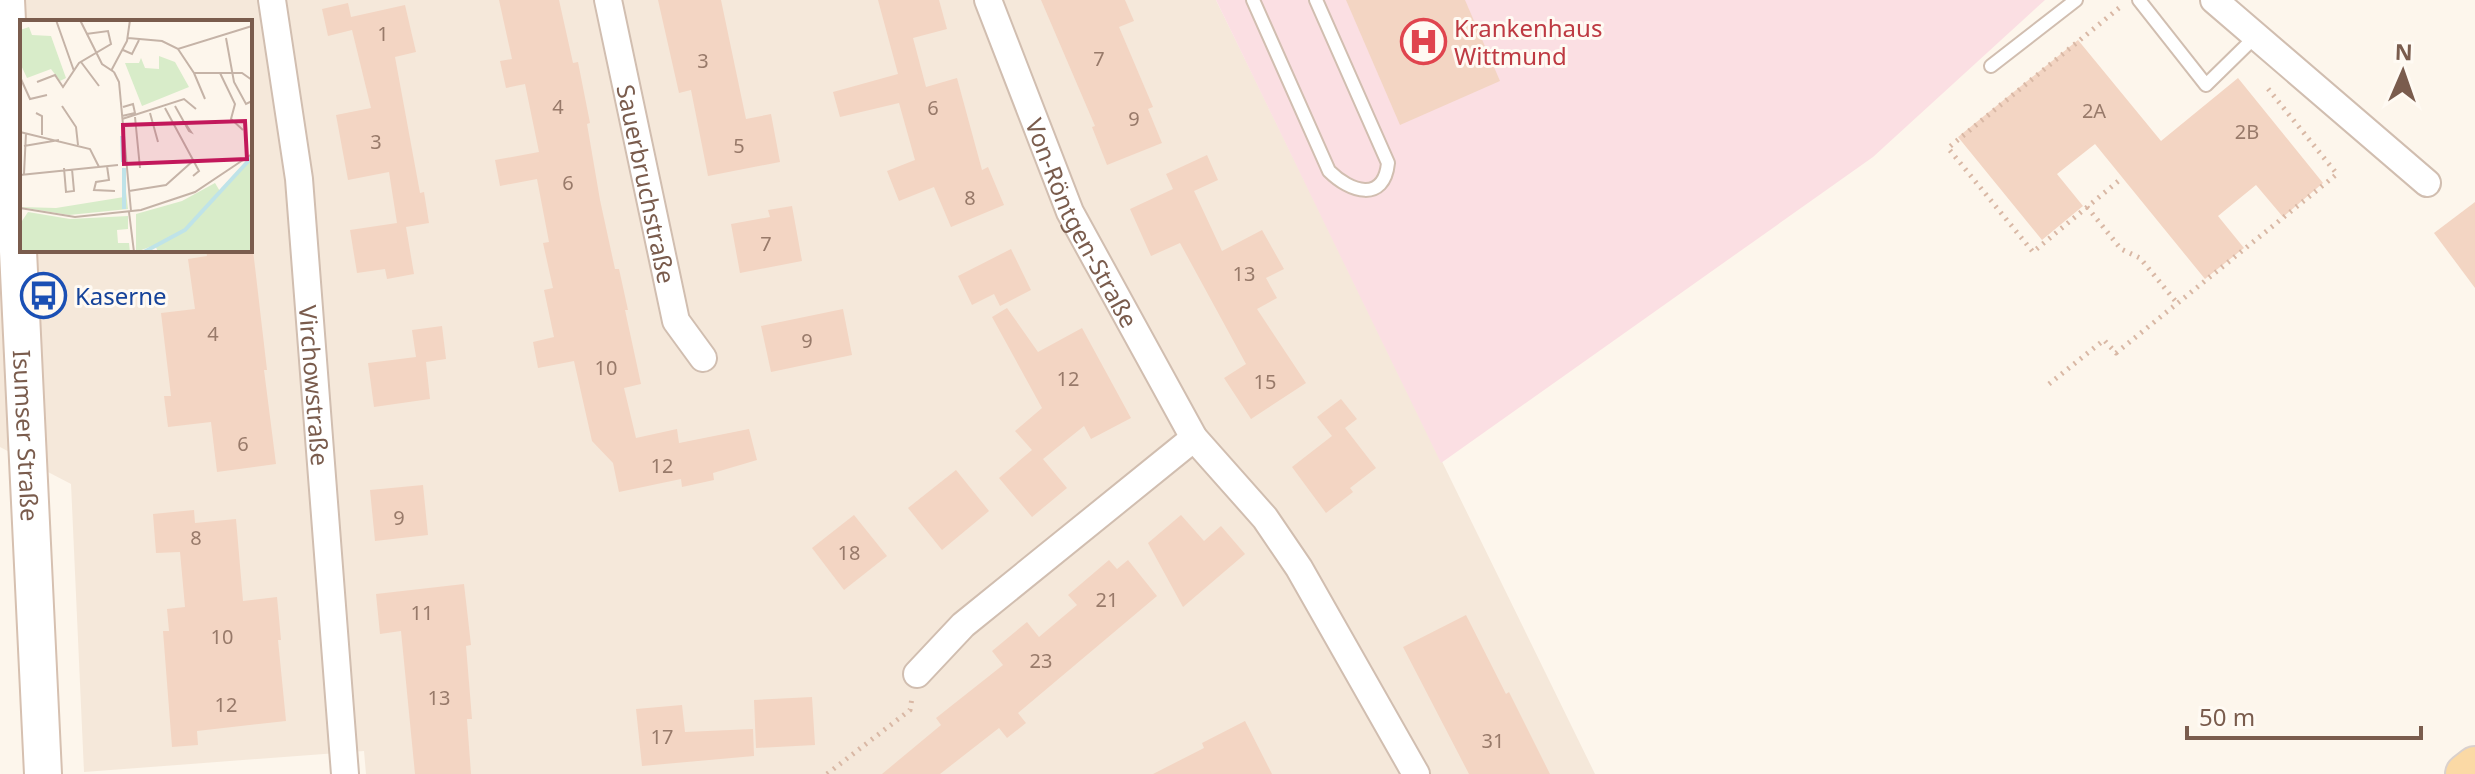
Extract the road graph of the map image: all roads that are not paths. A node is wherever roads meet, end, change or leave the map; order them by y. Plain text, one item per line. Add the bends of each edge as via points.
1 (6, 0) edge
2 (272, 0) edge
3 (608, 0) edge
4 (988, 0) edge
5 (1253, 0) edge
6 (1316, 0) edge
7 (2076, 0) edge
8 (2139, 0) edge
9 (2214, 0) edge
10 (2247, 45) junction
11 (1991, 66) dead end
12 (2427, 183) dead end
13 (703, 358) dead end
14 (1194, 438) junction
15 (917, 674) road end
16 (2475, 767) edge
17 (1405, 769) edge
18 (43, 774) edge
19 (345, 774) edge
20 (2466, 774) edge

1 - 18 street, Isumser Straße
2 - 19 street, Virchowstraße via 299,179
3 - 13 street, Sauerbruchstraße via 676,321
4 - 14 street, Von-Röntgen-Straße via 1070,212
5 - 6 lane via 1329,171 1343,185 1362,191 1381,184 1388,163
7 - 11 lane
8 - 10 lane via 2206,85
9 - 10 street
10 - 12 street
14 - 15 street via 963,625
14 - 17 street, Von-Röntgen-Straße via 1265,518 1299,568
16 - 20 main road

